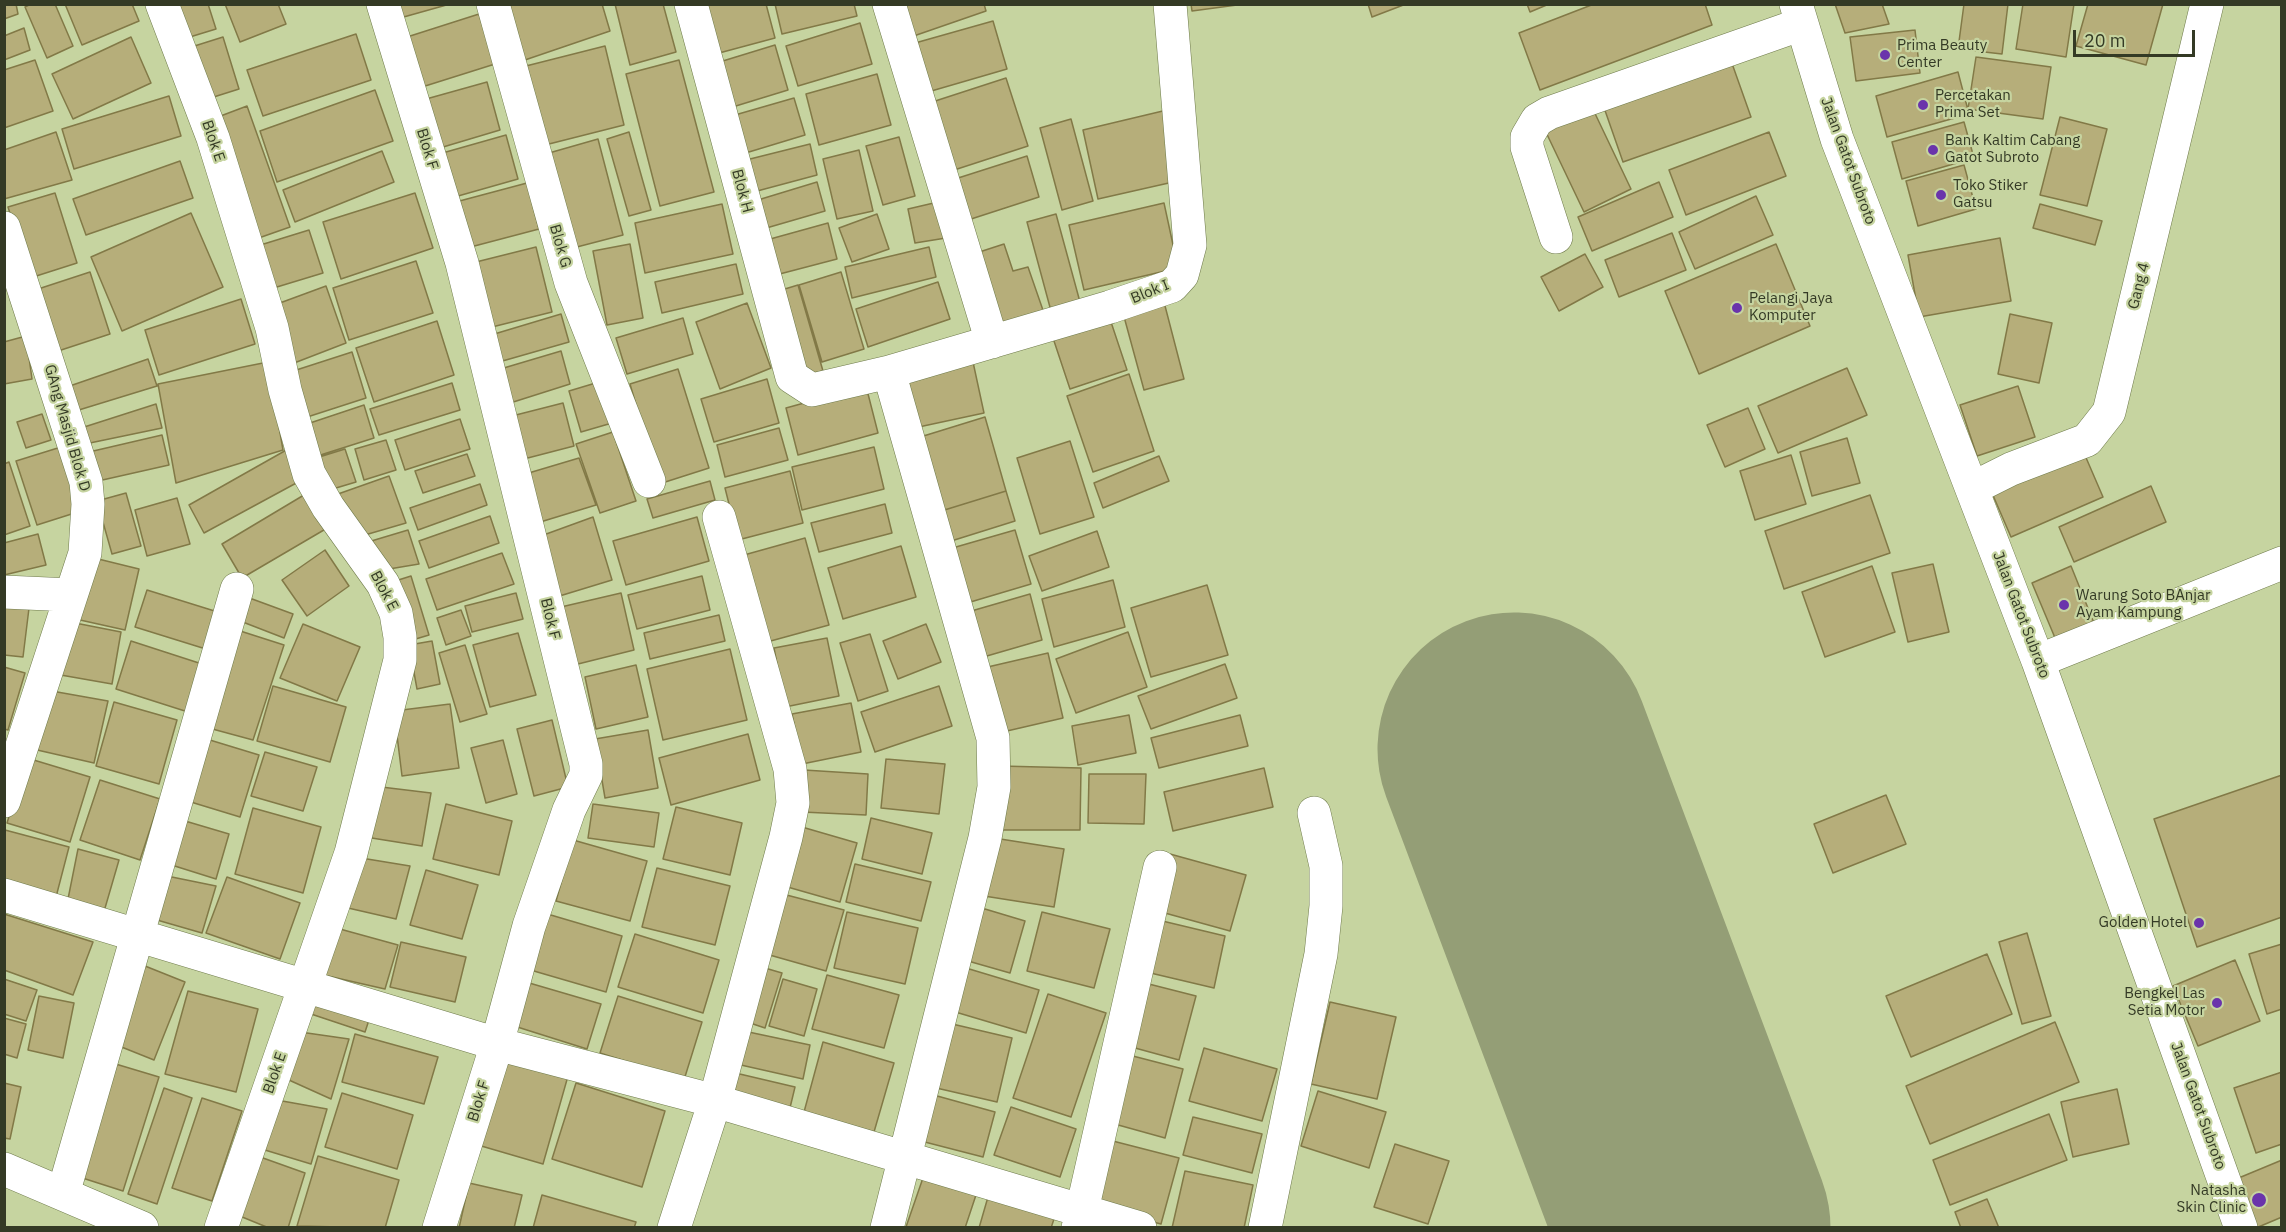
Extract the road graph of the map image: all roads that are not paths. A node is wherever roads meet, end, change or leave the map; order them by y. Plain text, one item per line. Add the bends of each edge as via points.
1 (162, 4) edge
2 (383, 4) edge
3 (493, 4) edge
4 (691, 4) edge
5 (889, 4) edge
6 (1170, 4) edge
7 (2207, 4) edge
8 (1799, 14) edge
9 (4, 228) edge
10 (1556, 237) dead end
11 (992, 342) junction
12 (889, 372) junction
13 (792, 376) joint
14 (649, 481) dead end
15 (1973, 488) junction
16 (719, 517) dead end
17 (2282, 563) edge
18 (237, 589) dead end
19 (4, 592) edge
20 (71, 595) junction
21 (2038, 661) junction
22 (4, 801) edge
23 (1314, 813) dead end
24 (1160, 867) dead end
25 (4, 895) edge
26 (139, 935) junction
27 (306, 986) junction
28 (497, 1044) junction
29 (715, 1101) junction
30 (905, 1158) junction
31 (4, 1169) edge
32 (63, 1194) junction
33 (1081, 1219) edge
34 (142, 1227) edge
35 (221, 1227) edge
36 (439, 1227) edge
37 (675, 1227) edge
38 (887, 1227) edge
39 (1140, 1227) edge
40 (1265, 1227) edge
41 (2241, 1227) edge

1 - 27 street, Blok E via 213,138 266,306 309,474 383,584 396,613 400,660 351,853
2 - 28 street, Blok F via 462,263 586,764 586,776 569,810 530,926
3 - 14 street, Blok G via 571,283
4 - 13 street, Blok H
5 - 11 street
6 - 11 street, Blok I via 1190,245 1182,275 1172,286
7 - 15 street, Gang 4 via 2109,412 2087,440
8 - 10 street via 1537,120 1527,137 1527,147
8 - 15 street, Jalan Gatot Subroto via 1837,139
9 - 20 street, GAng Masjid Blok D via 86,482 85,554
11 - 12 street, Blok I
12 - 13 street, Blok I via 812,390
12 - 30 street via 990,726 994,787 985,838
15 - 21 street, Jalan Gatot Subroto
16 - 29 street via 790,770 793,803
17 - 21 street
18 - 26 street
19 - 20 street
20 - 22 street, GAng Masjid Blok D
21 - 41 street, Jalan Gatot Subroto
23 - 40 street via 1326,866 1321,954
24 - 33 street
25 - 26 street
26 - 27 street
26 - 32 street
27 - 28 street
27 - 35 street, Blok E
28 - 29 street
28 - 36 street, Blok F
29 - 30 street
29 - 37 street
30 - 33 street
30 - 38 street
31 - 32 street
32 - 34 street
33 - 39 street

